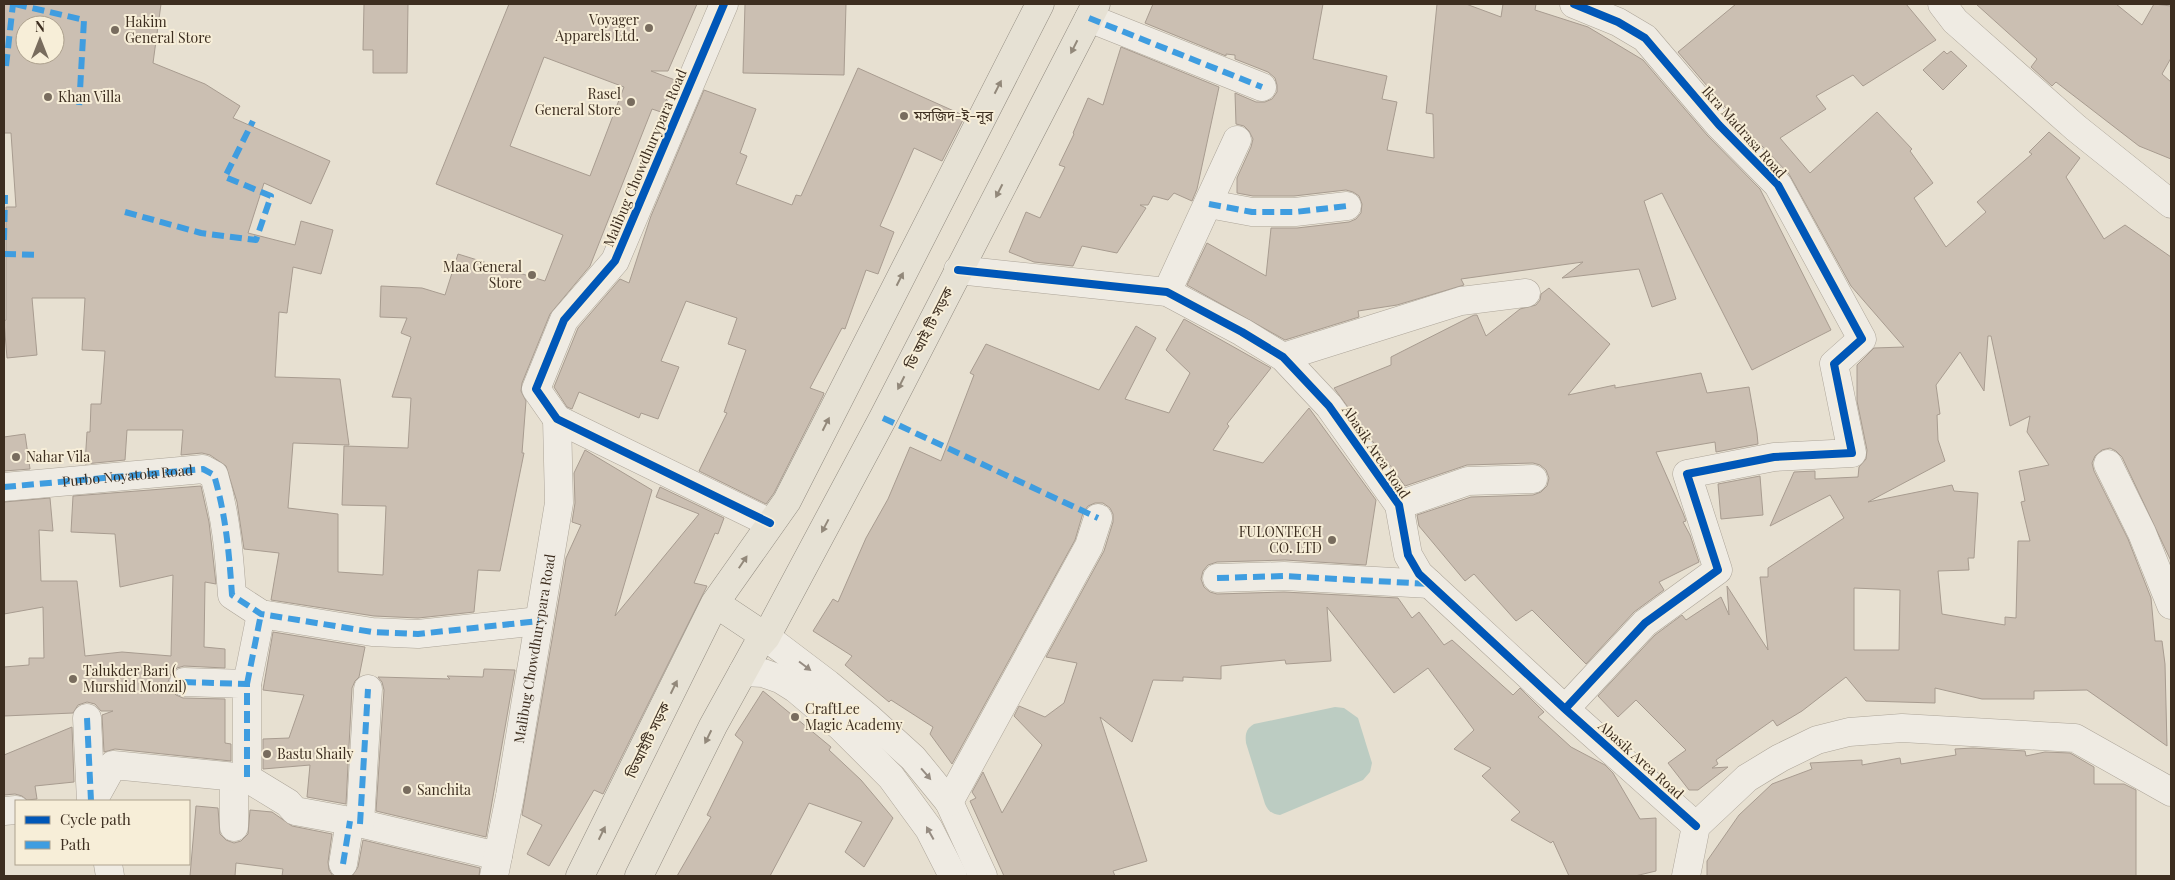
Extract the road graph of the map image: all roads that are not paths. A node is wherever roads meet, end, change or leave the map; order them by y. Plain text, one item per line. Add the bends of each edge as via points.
1 (724, 4) edge
2 (1040, 4) edge
3 (1574, 4) edge
4 (1942, 4) edge
5 (1092, 11) edge
6 (1262, 88) dead end
7 (1237, 140) dead end
8 (1209, 204) junction
9 (2171, 204) edge
10 (1347, 206) dead end
11 (958, 270) junction
12 (1167, 292) junction
13 (1526, 293) dead end
14 (1283, 357) junction
15 (557, 419) junction
16 (2108, 464) dead end
17 (1533, 479) dead end
18 (4, 488) edge
19 (1399, 505) junction
20 (1098, 518) dead end
21 (770, 523) junction
22 (1217, 578) dead end
23 (1430, 584) junction
24 (715, 603) junction
25 (2171, 605) edge
26 (261, 614) junction
27 (539, 621) junction
28 (761, 643) junction
29 (743, 672) junction
30 (184, 682) dead end
31 (247, 684) junction
32 (368, 689) dead end
33 (1564, 709) junction
34 (87, 718) dead end
35 (241, 777) junction
36 (2171, 792) edge
37 (92, 800) edge
38 (93, 800) edge
39 (949, 802) junction
40 (355, 822) junction
41 (1696, 826) junction
42 (234, 827) dead end
43 (343, 864) dead end
44 (496, 866) edge
45 (580, 876) edge
46 (639, 876) edge
47 (953, 876) edge
48 (983, 876) edge
49 (1686, 876) edge

1 - 15 street, Malibug Chowdhurypara Road via 615,261 564,320 560,329 536,389
21 -> 2 main road via 787,501
3 - 33 street, Ikra Madrasa Road via 1618,22 1645,38 1719,125 1778,185 1862,339 1834,364 1852,453 1774,457 1687,474 1718,570 1645,623
4 - 9 street via 2076,128
5 - 6 street
5 -> 11 main road, ডি আই টি সড়ক
7 - 8 street
8 - 10 street via 1252,212 1295,212
8 - 12 street
11 - 12 street, Abasik Area Road
11 -> 28 main road, ডি আই টি সড়ক via 883,418
12 - 14 street, Abasik Area Road
13 - 14 street via 1461,301
14 - 19 street, Abasik Area Road via 1329,406
15 - 21 street, Malibug Chowdhurypara Road
15 - 27 street, Malibug Chowdhurypara Road via 559,503
16 - 25 street via 2142,533
17 - 19 street via 1468,481
18 - 26 street, Purbo Noyatola Road via 203,468 214,474 224,508 232,595
19 - 23 street, Abasik Area Road via 1408,555 1419,574
20 - 39 street via 1089,546
24 -> 21 main road
22 - 23 street via 1284,576
23 - 33 street, Abasik Area Road
24 - 28 main road
45 -> 24 main road, ডিআইটি সড়ক
26 - 27 street, Purbo Noyatola Road via 372,632 418,634
26 - 31 street
27 - 44 street, Malibug Chowdhurypara Road
28 - 29 main road
28 -> 39 street via 805,665 870,718 913,758
29 -> 46 main road
47 -> 29 street via 929,829 891,777 841,727 796,689 780,680 763,672
30 - 31 street
31 - 35 street
32 - 40 street
33 - 41 street, Abasik Area Road
34 - 37 street
35 - 38 street via 113,765
35 - 40 street via 295,810
35 - 42 street
36 - 41 street via 2075,738 1893,728 1848,732 1817,740 1780,758 1747,778
39 - 48 street
40 - 43 street
40 - 44 street
41 - 49 street

